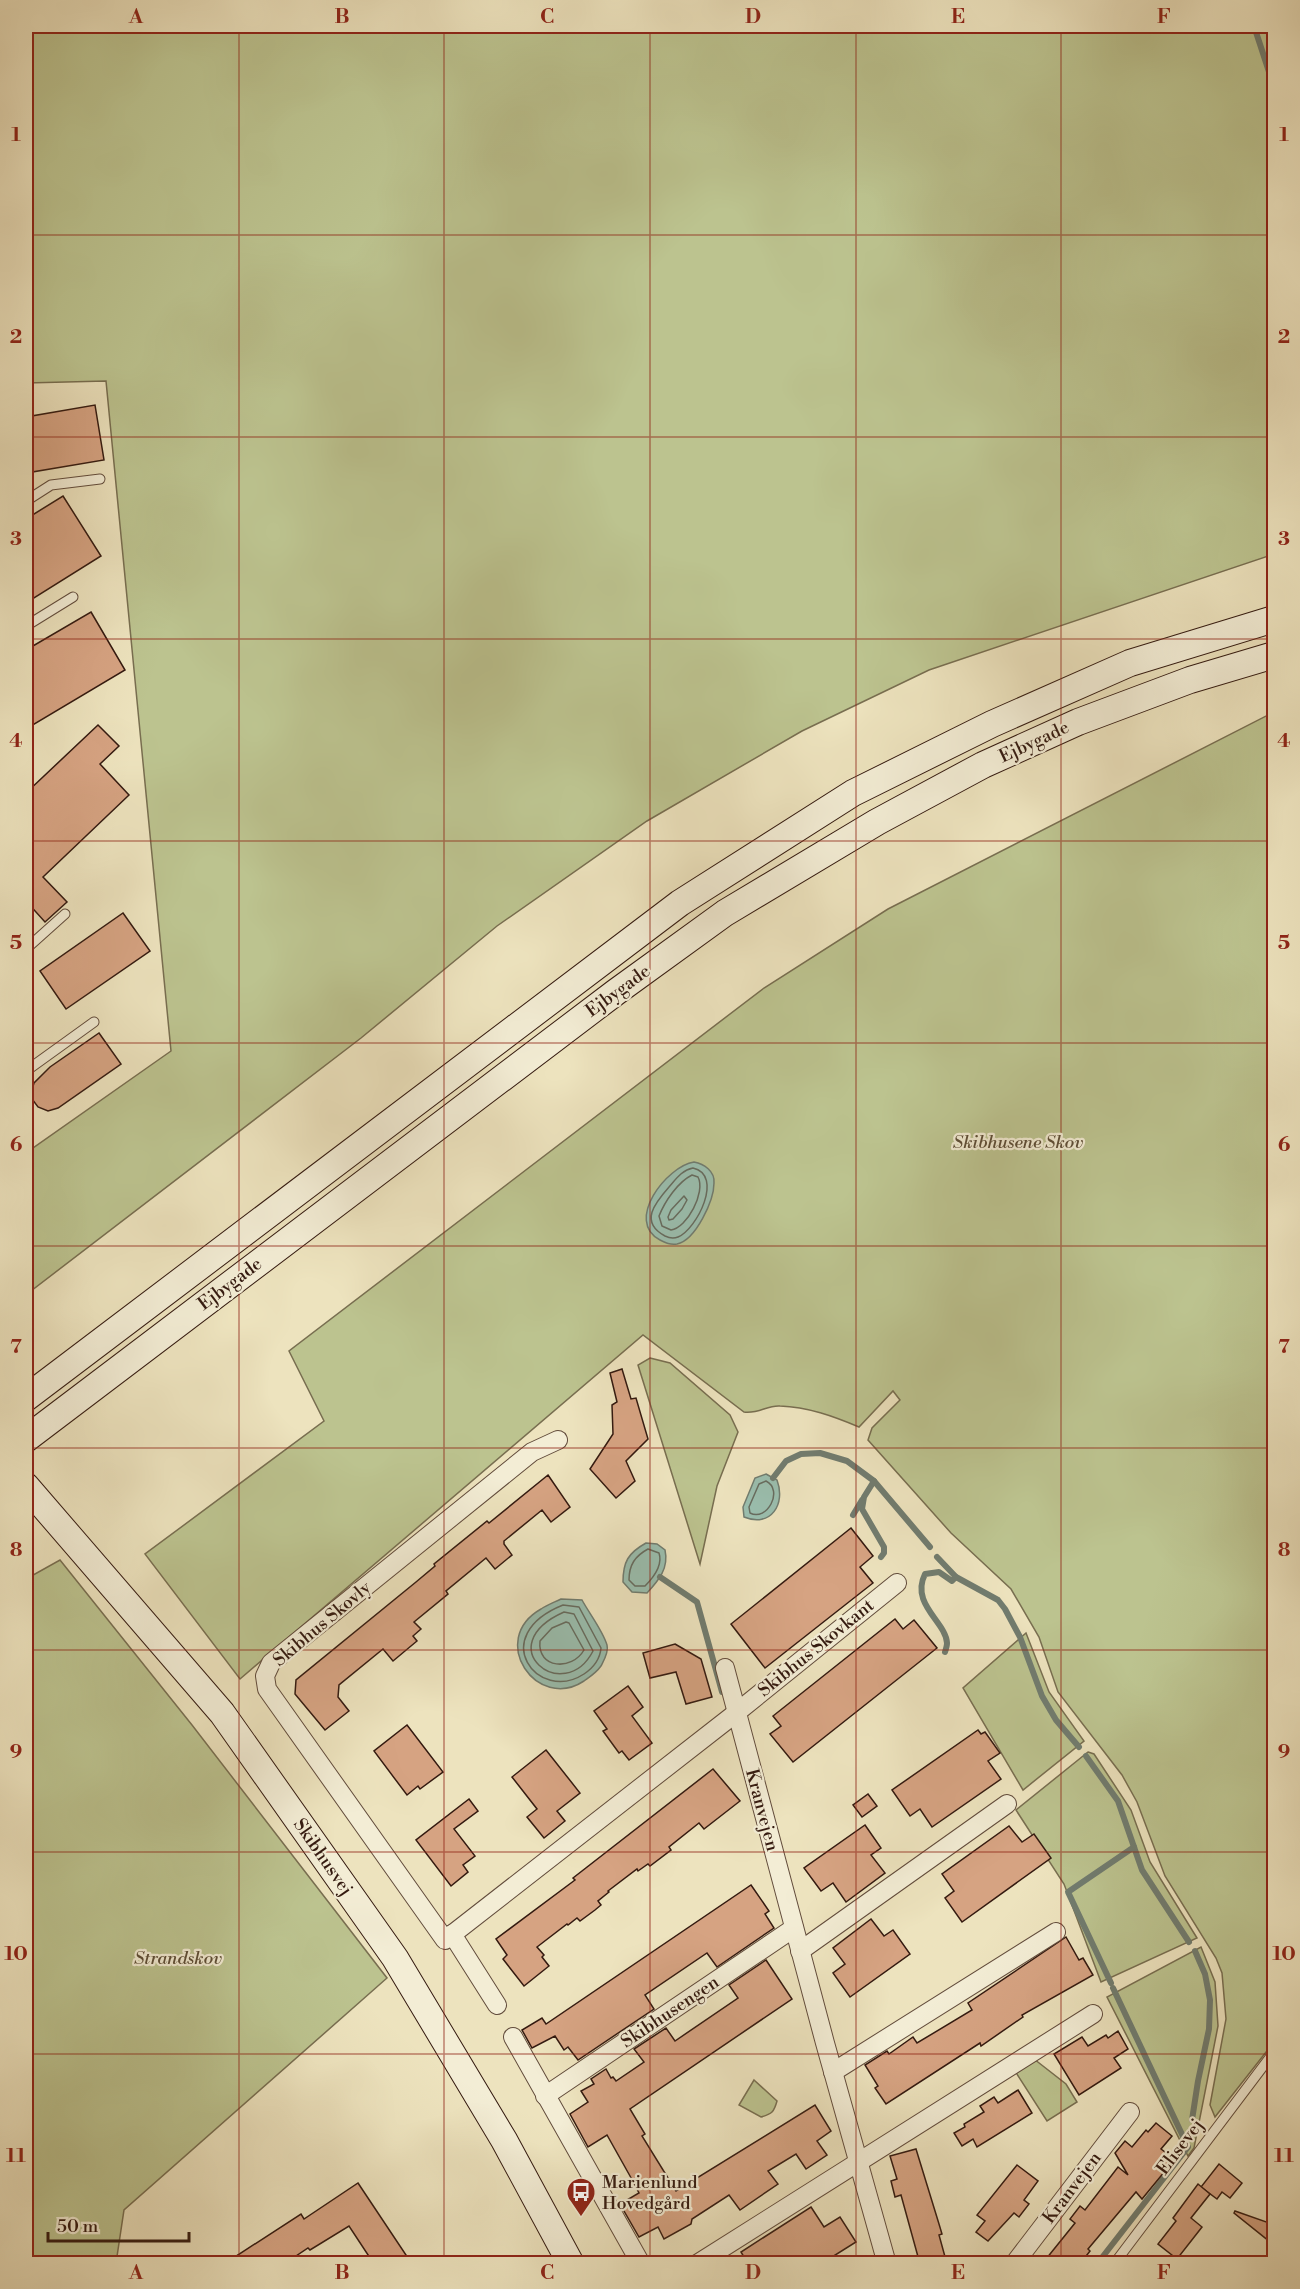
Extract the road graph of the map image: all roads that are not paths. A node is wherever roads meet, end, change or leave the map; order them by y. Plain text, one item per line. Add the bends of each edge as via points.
1 (100, 479) dead end
2 (26, 501) edge
3 (73, 597) dead end
4 (1275, 619) edge
5 (26, 626) edge
6 (1275, 655) edge
7 (65, 914) dead end
8 (26, 949) edge
9 (94, 1022) dead end
10 (26, 1071) edge
11 (26, 1398) edge
12 (26, 1439) edge
13 (558, 1440) dead end
14 (26, 1486) edge
15 (897, 1583) dead end
16 (725, 1668) dead end
17 (736, 1713) junction
18 (1007, 1804) dead end
19 (794, 1928) junction
20 (1056, 1932) dead end
21 (453, 1934) junction
22 (801, 1951) junction
23 (497, 2004) dead end
24 (1093, 2014) dead end
25 (513, 2037) dead end
26 (1275, 2052) edge
27 (833, 2072) junction
28 (545, 2096) junction
29 (1130, 2112) dead end
30 (858, 2162) junction
31 (571, 2264) edge
32 (641, 2264) edge
33 (697, 2264) edge
34 (887, 2264) edge
35 (1014, 2264) edge
36 (1114, 2264) edge

1 - 2 lane via 51,485
3 - 5 lane
4 - 11 main road, Ejbygade via 1130,663 992,724 853,794 680,903
6 - 12 main road, Ejbygade via 1078,722 983,765 877,822 725,913
7 - 8 lane
9 - 10 lane
13 - 21 street, Skibhus Skovly via 532,1452 271,1663 265,1676 267,1689 445,1940
14 - 31 main road, Skibhusvej via 222,1713 395,1958 504,2140
15 - 17 street, Skibhus Skovkant
16 - 17 street, Kranvejen
17 - 19 street, Kranvejen
17 - 21 street
18 - 22 street
19 - 22 street, Kranvejen
19 - 28 street, Skibhusengen
20 - 27 street
21 - 23 street
22 - 27 street, Kranvejen
24 - 30 street
25 - 28 street
26 - 36 lane, Elisevej
27 - 30 street, Kranvejen
28 - 32 street
29 - 35 street, Kranvejen
30 - 33 street
30 - 34 street, Kranvejen

